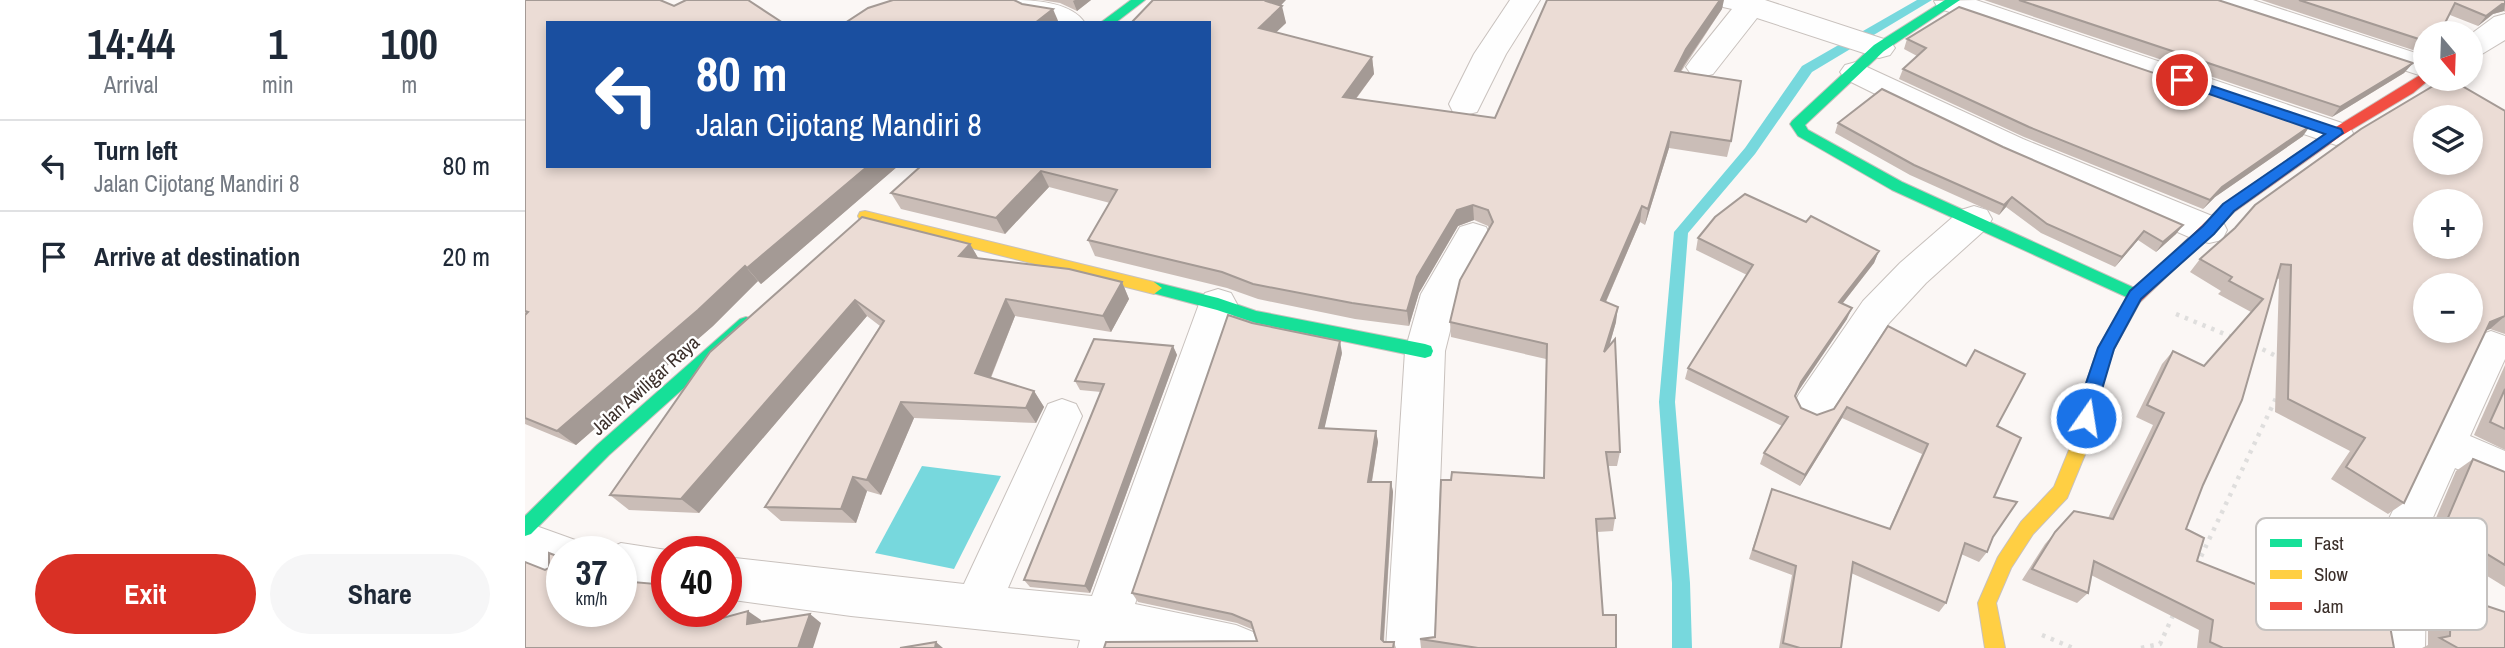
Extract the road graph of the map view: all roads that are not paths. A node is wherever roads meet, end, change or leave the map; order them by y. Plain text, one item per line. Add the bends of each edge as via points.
1 (1019, 0) edge
2 (1139, 0) edge
3 (1525, 0) edge
4 (2222, 0) edge
5 (1952, 1) edge
6 (1742, 3) edge
7 (1066, 21) edge
8 (1109, 21) edge
9 (2505, 24) edge
10 (2483, 40) edge
11 (1879, 48) junction
12 (2413, 63) edge
13 (1702, 67) dead end
14 (1856, 72) junction
15 (2413, 86) edge
16 (1465, 104) dead end
17 (2336, 133) junction
18 (884, 199) dead end
19 (1975, 219) junction
20 (2209, 230) junction
21 (1473, 237) dead end
22 (2136, 295) junction
23 (1218, 304) junction
24 (754, 316) edge
25 (2491, 347) dead end
26 (1425, 351) junction
27 (1813, 406) dead end
28 (1062, 416) dead end
29 (2445, 444) junction
30 (2505, 471) edge
31 (2411, 518) edge
32 (525, 528) edge
33 (525, 542) edge
34 (546, 550) edge
35 (742, 580) edge
36 (977, 607) junction
37 (2402, 630) edge
38 (1104, 634) edge
39 (1236, 648) edge
40 (1410, 648) edge
41 (1995, 648) edge
42 (2401, 648) edge

1 - 7 street
2 - 8 street
3 - 16 street via 1489,54
4 - 12 street
5 - 11 street
5 - 17 street
6 - 11 street
6 - 13 street
9 - 10 street
11 - 14 street
14 - 19 street via 1801,119 1798,128 1897,186
14 - 20 street via 2011,147
15 - 17 street
17 - 20 street via 2229,208
18 - 23 street via 860,220
19 - 22 street
19 - 27 street via 1876,312
20 - 22 street
21 - 26 street via 1440,293
22 - 41 street via 2106,348 2090,395 2082,440 2061,492 2011,552 1987,603
23 - 26 street via 1255,317
23 - 38 street
24 - 32 street, Jalan Awiligar Raya via 603,450
25 - 29 street
26 - 40 street
28 - 36 street
29 - 30 street
29 - 31 street
33 - 34 street
35 - 36 street
36 - 38 street
37 - 42 street
38 - 39 street

